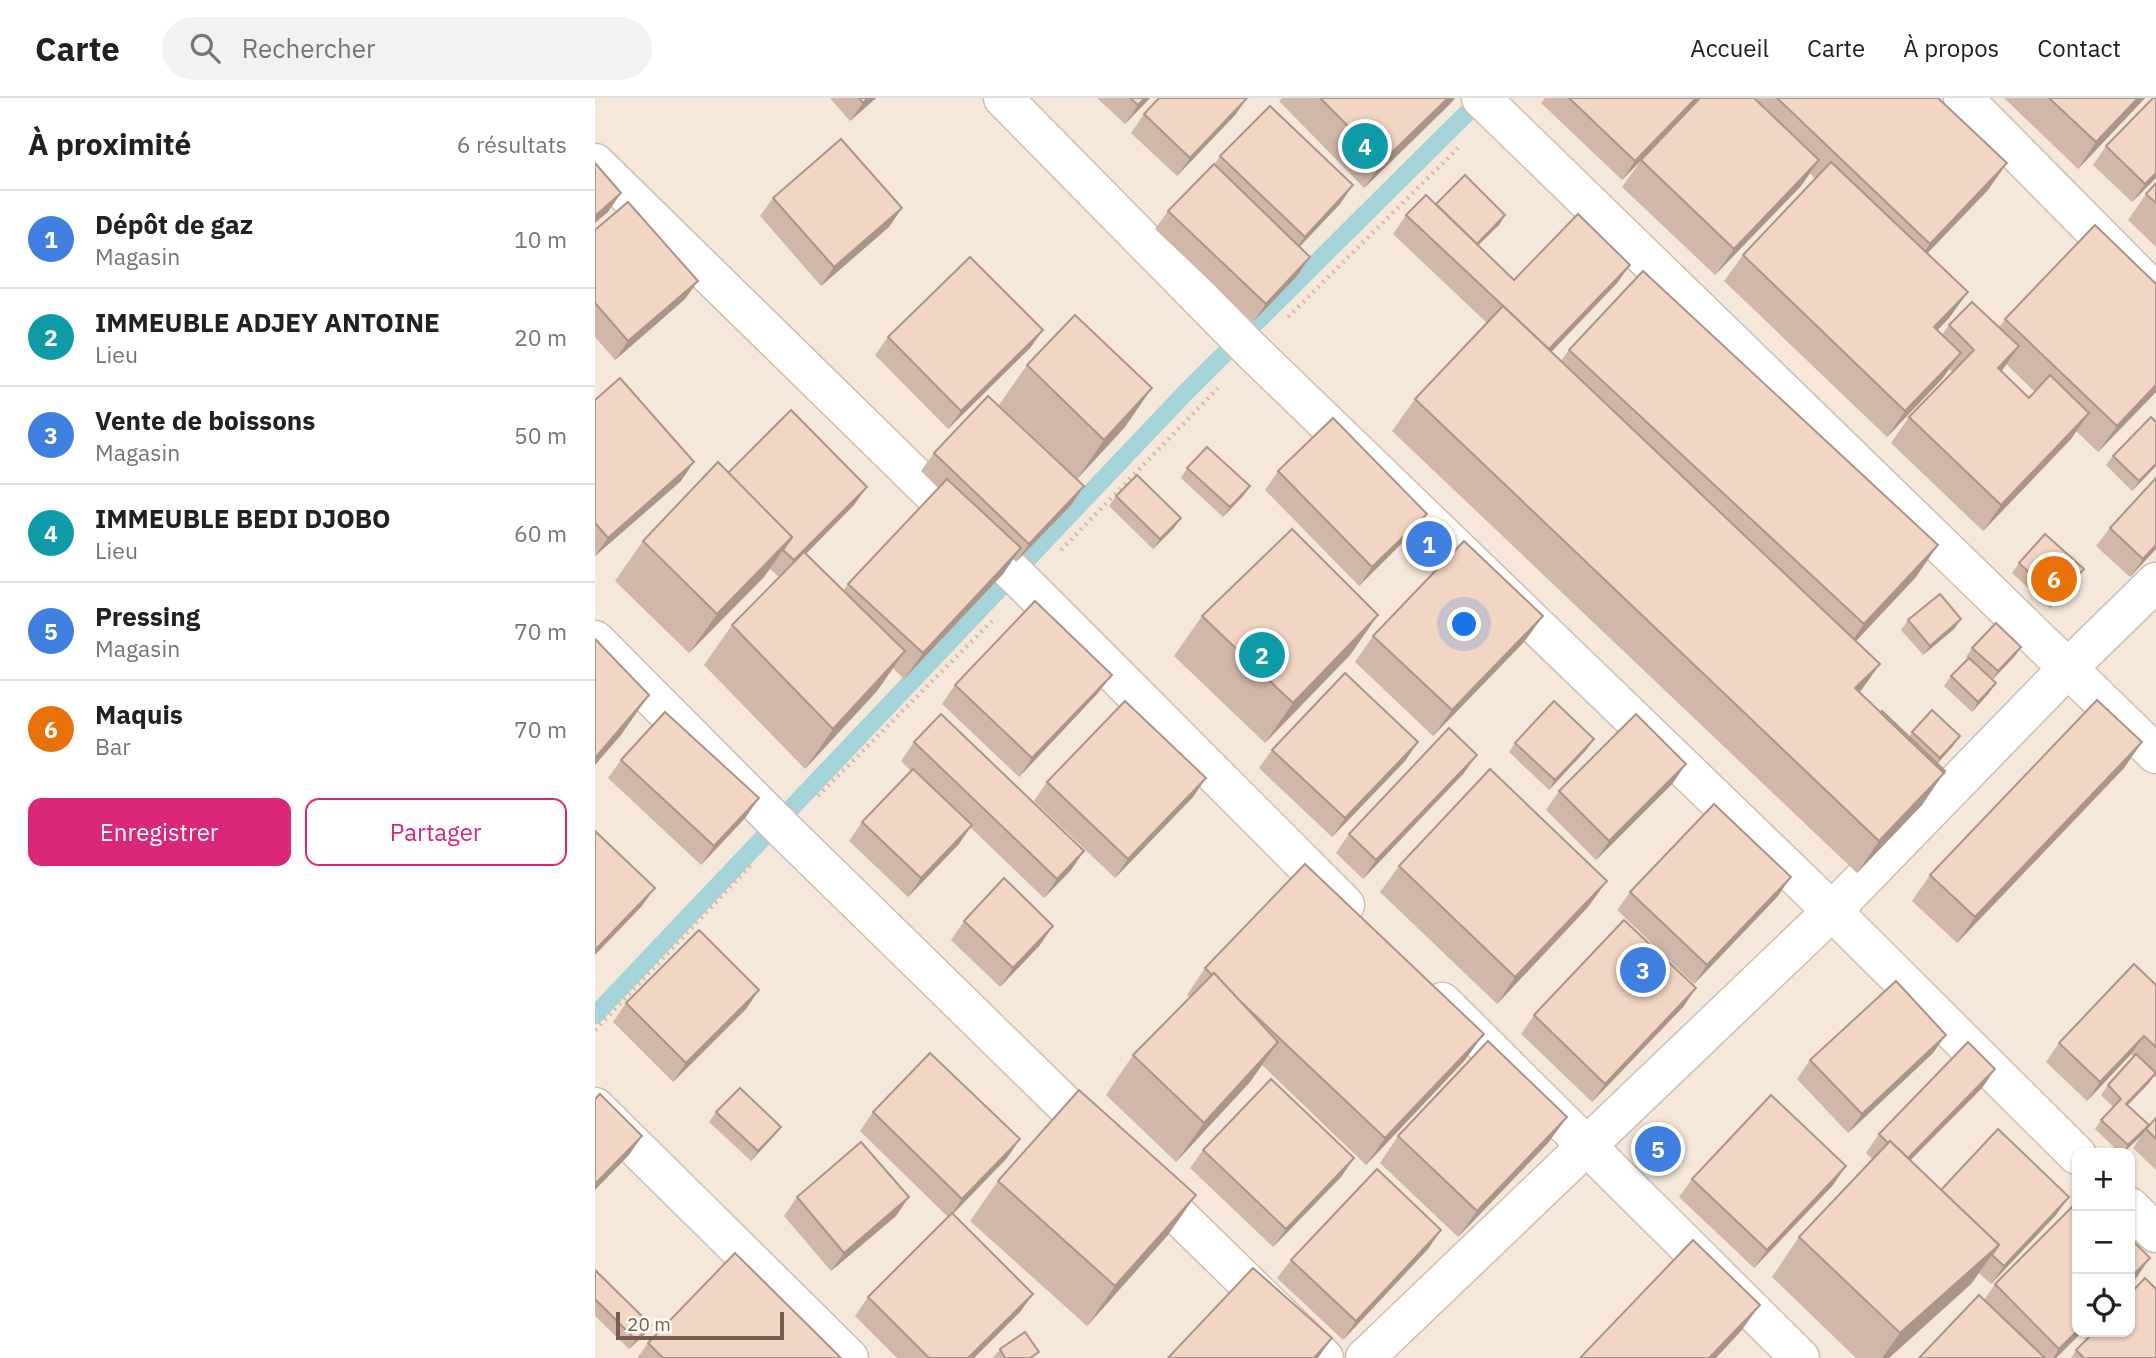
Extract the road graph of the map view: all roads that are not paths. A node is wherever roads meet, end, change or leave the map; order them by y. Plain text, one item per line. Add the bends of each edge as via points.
1 (1003, 98) edge
2 (1481, 98) edge
3 (1963, 98) edge
4 (595, 163) edge
5 (2156, 293) edge
6 (2156, 582) edge
7 (595, 640) edge
8 (2069, 667) junction
9 (2156, 754) edge
10 (1832, 911) junction
11 (1370, 929) edge
12 (1419, 978) edge
13 (595, 1107) edge
14 (1586, 1145) junction
15 (2072, 1150) edge
16 (2134, 1211) edge
17 (2156, 1233) edge
18 (849, 1358) edge
19 (1324, 1358) edge
20 (1365, 1358) edge
21 (1800, 1358) edge

1 - 10 street via 1253,352
2 - 8 street
3 - 5 street
4 - 11 street
6 - 8 street
7 - 19 street
8 - 9 street
8 - 10 street
10 - 14 street
10 - 15 street
12 - 14 street
13 - 18 street
14 - 20 street
14 - 21 street
16 - 17 street

